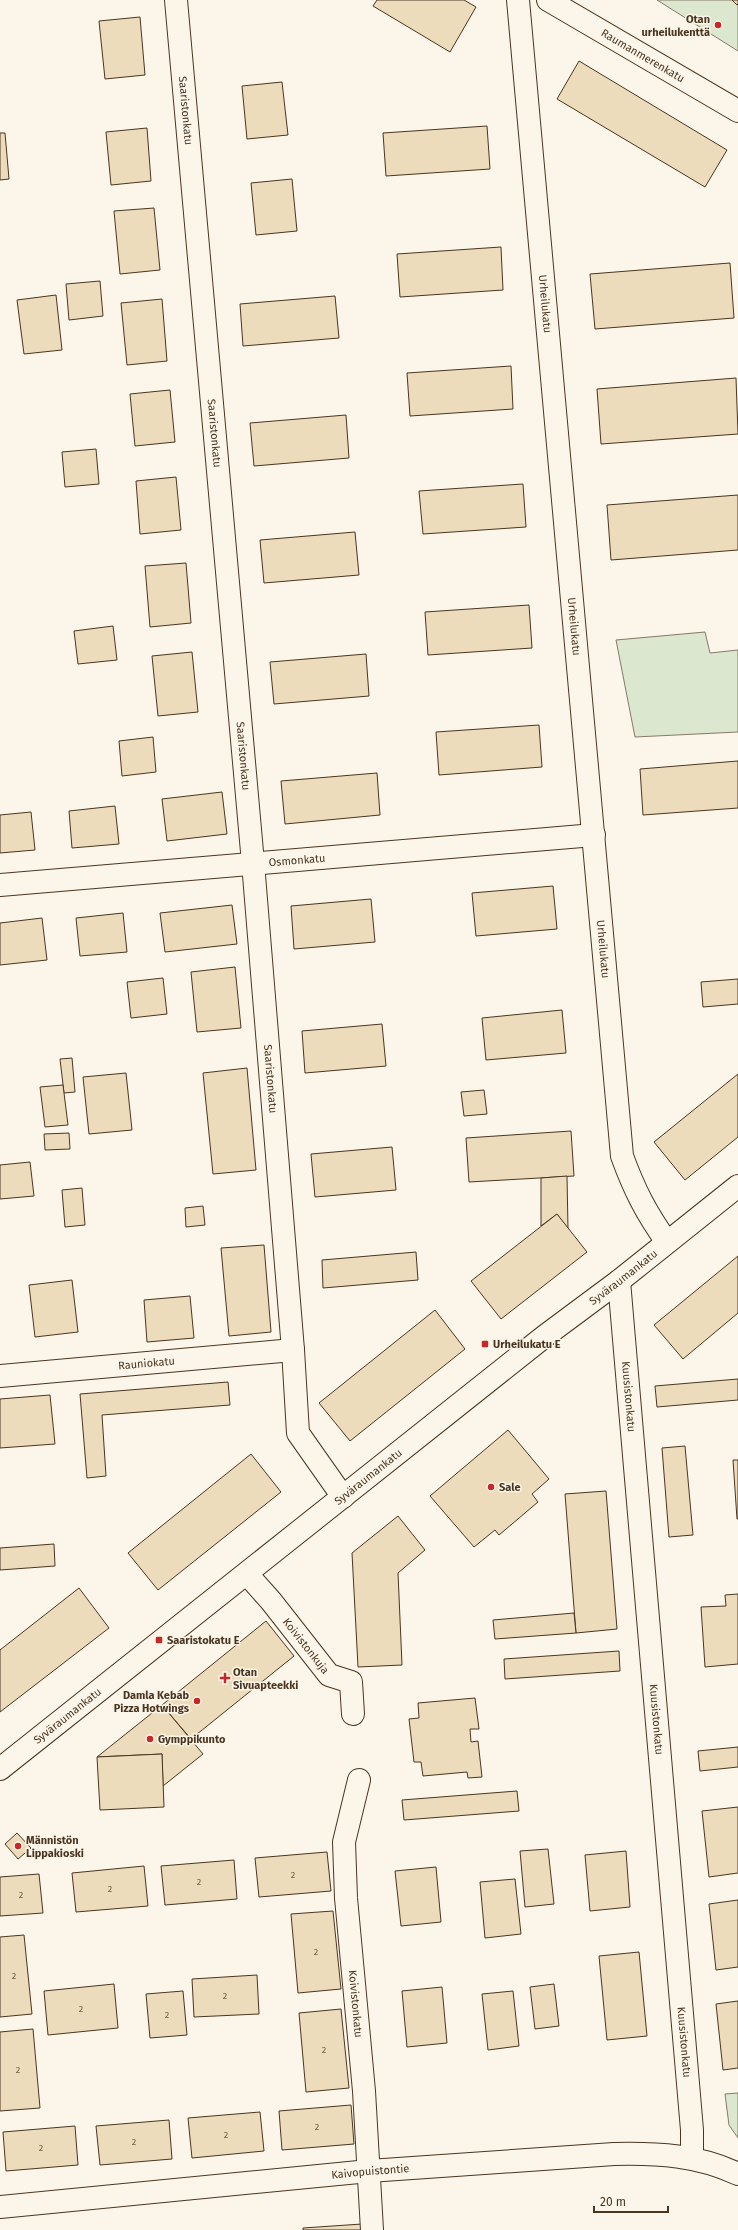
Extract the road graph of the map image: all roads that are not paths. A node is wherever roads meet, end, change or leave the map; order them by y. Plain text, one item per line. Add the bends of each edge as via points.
1 (176, 0) edge
2 (518, 0) edge
3 (548, 0) edge
4 (738, 111) edge
5 (594, 835) junction
6 (253, 863) junction
7 (0, 885) edge
8 (738, 1186) edge
9 (666, 1242) junction
10 (620, 1281) junction
11 (293, 1350) junction
12 (0, 1376) edge
13 (343, 1497) junction
14 (247, 1574) junction
15 (353, 1714) dead end
16 (0, 1769) edge
17 (359, 1780) dead end
18 (692, 2158) junction
19 (368, 2171) junction
20 (738, 2174) edge
21 (0, 2208) edge
22 (372, 2230) edge

1 - 6 street, Saaristonkatu
2 - 5 street, Urheilukatu
3 - 4 street, Raumanmerenkatu
5 - 6 street, Osmonkatu
5 - 9 street, Urheilukatu via 622,1156 635,1192
6 - 7 street, Osmonkatu
6 - 11 street, Saaristonkatu
8 - 9 street, Syväraumankatu
9 - 10 street, Syväraumankatu
10 - 13 street, Syväraumankatu via 545,1336
10 - 18 street, Kuusistonkatu via 692,2130
11 - 12 street, Rauniokatu
11 - 13 street, Saaristonkatu via 298,1433
13 - 14 street, Syväraumankatu
14 - 15 street, Koivistonkuja via 271,1600 329,1675 351,1682
14 - 16 street, Syväraumankatu
17 - 19 street, Koivistonkatu via 344,1842 346,1898 364,2091
18 - 19 street, Kaivopuistontie via 653,2153 614,2154
18 - 20 street, Kaivopuistontie
19 - 21 street, Kaivopuistontie
19 - 22 street, Koivistonkatu

